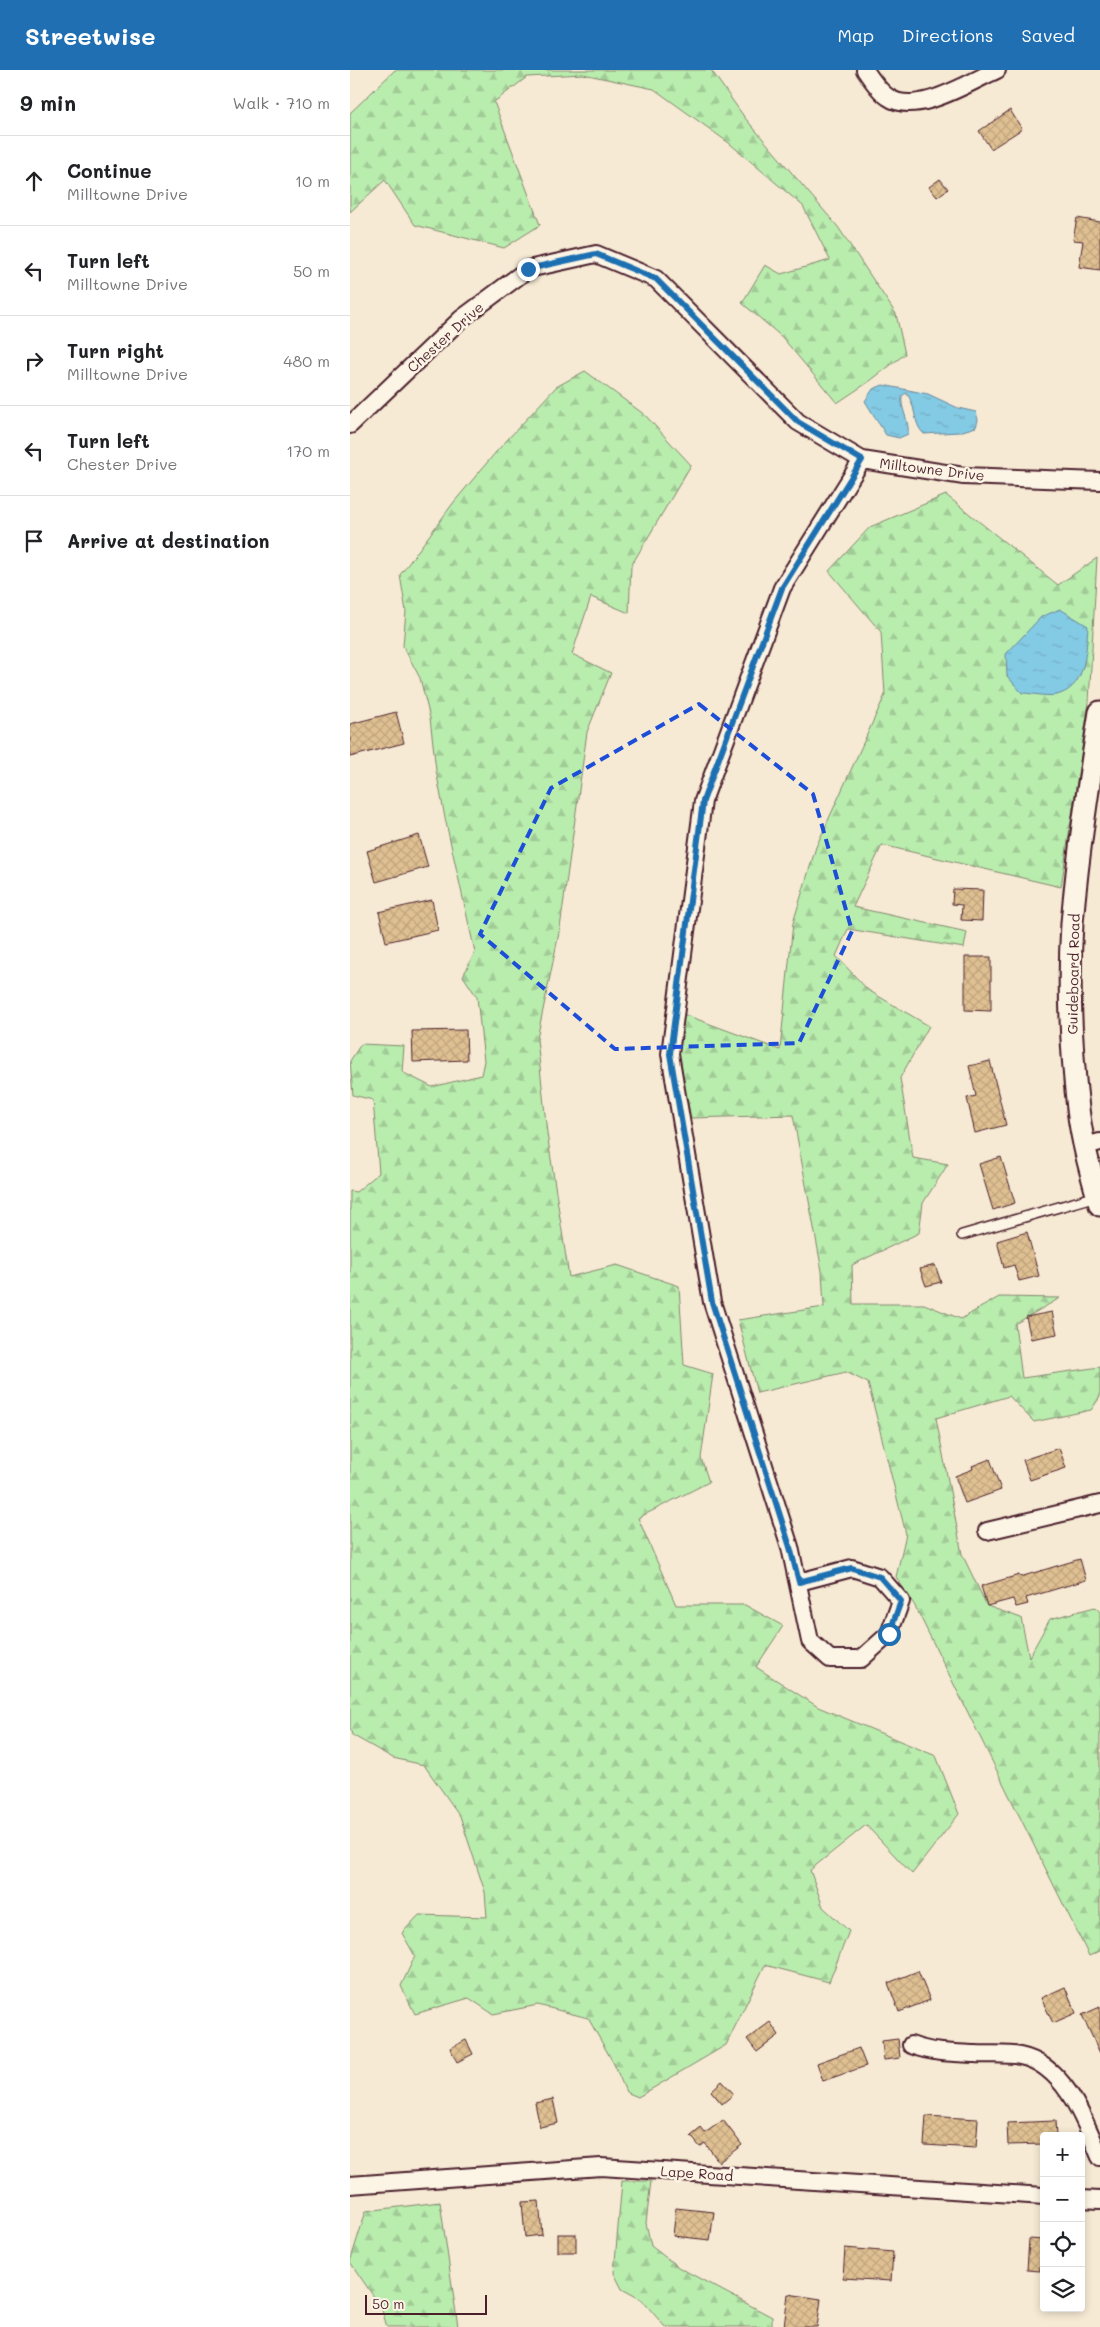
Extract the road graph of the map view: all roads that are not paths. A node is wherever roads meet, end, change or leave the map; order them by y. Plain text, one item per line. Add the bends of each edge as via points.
1 (865, 70) edge
2 (997, 70) edge
3 (350, 425) edge
4 (862, 460) junction
5 (1100, 481) edge
6 (1100, 712) edge
7 (1092, 1144) edge
8 (1095, 1167) edge
9 (1099, 1200) edge
10 (962, 1235) dead end
11 (1100, 1504) edge
12 (987, 1531) dead end
13 (799, 1582) junction
14 (911, 2045) dead end
15 (1100, 2157) edge
16 (350, 2185) edge
17 (1040, 2196) edge
18 (1085, 2199) edge
19 (1100, 2200) edge

1 - 2 street via 886,96 912,104 930,100
3 - 4 street, Chester Drive via 461,319 528,269 596,254 656,279 798,422
4 - 5 street, Milltowne Drive via 964,476
4 - 13 street, Milltowne Drive via 782,588 703,801 670,1054 712,1302
6 - 7 street, Guideboard Road via 1076,893 1070,968 1078,1110
7 - 8 street, Guideboard Road
8 - 9 street, Guideboard Road
9 - 10 lane
11 - 12 street
13 - 13 street, Milltowne Drive via 810,1641 830,1659 861,1659 889,1634 901,1601 880,1577 852,1568
14 - 15 street via 930,2052 1021,2056 1041,2064 1063,2085 1083,2116
16 - 17 street, Lape Road via 601,2167
18 - 19 street

